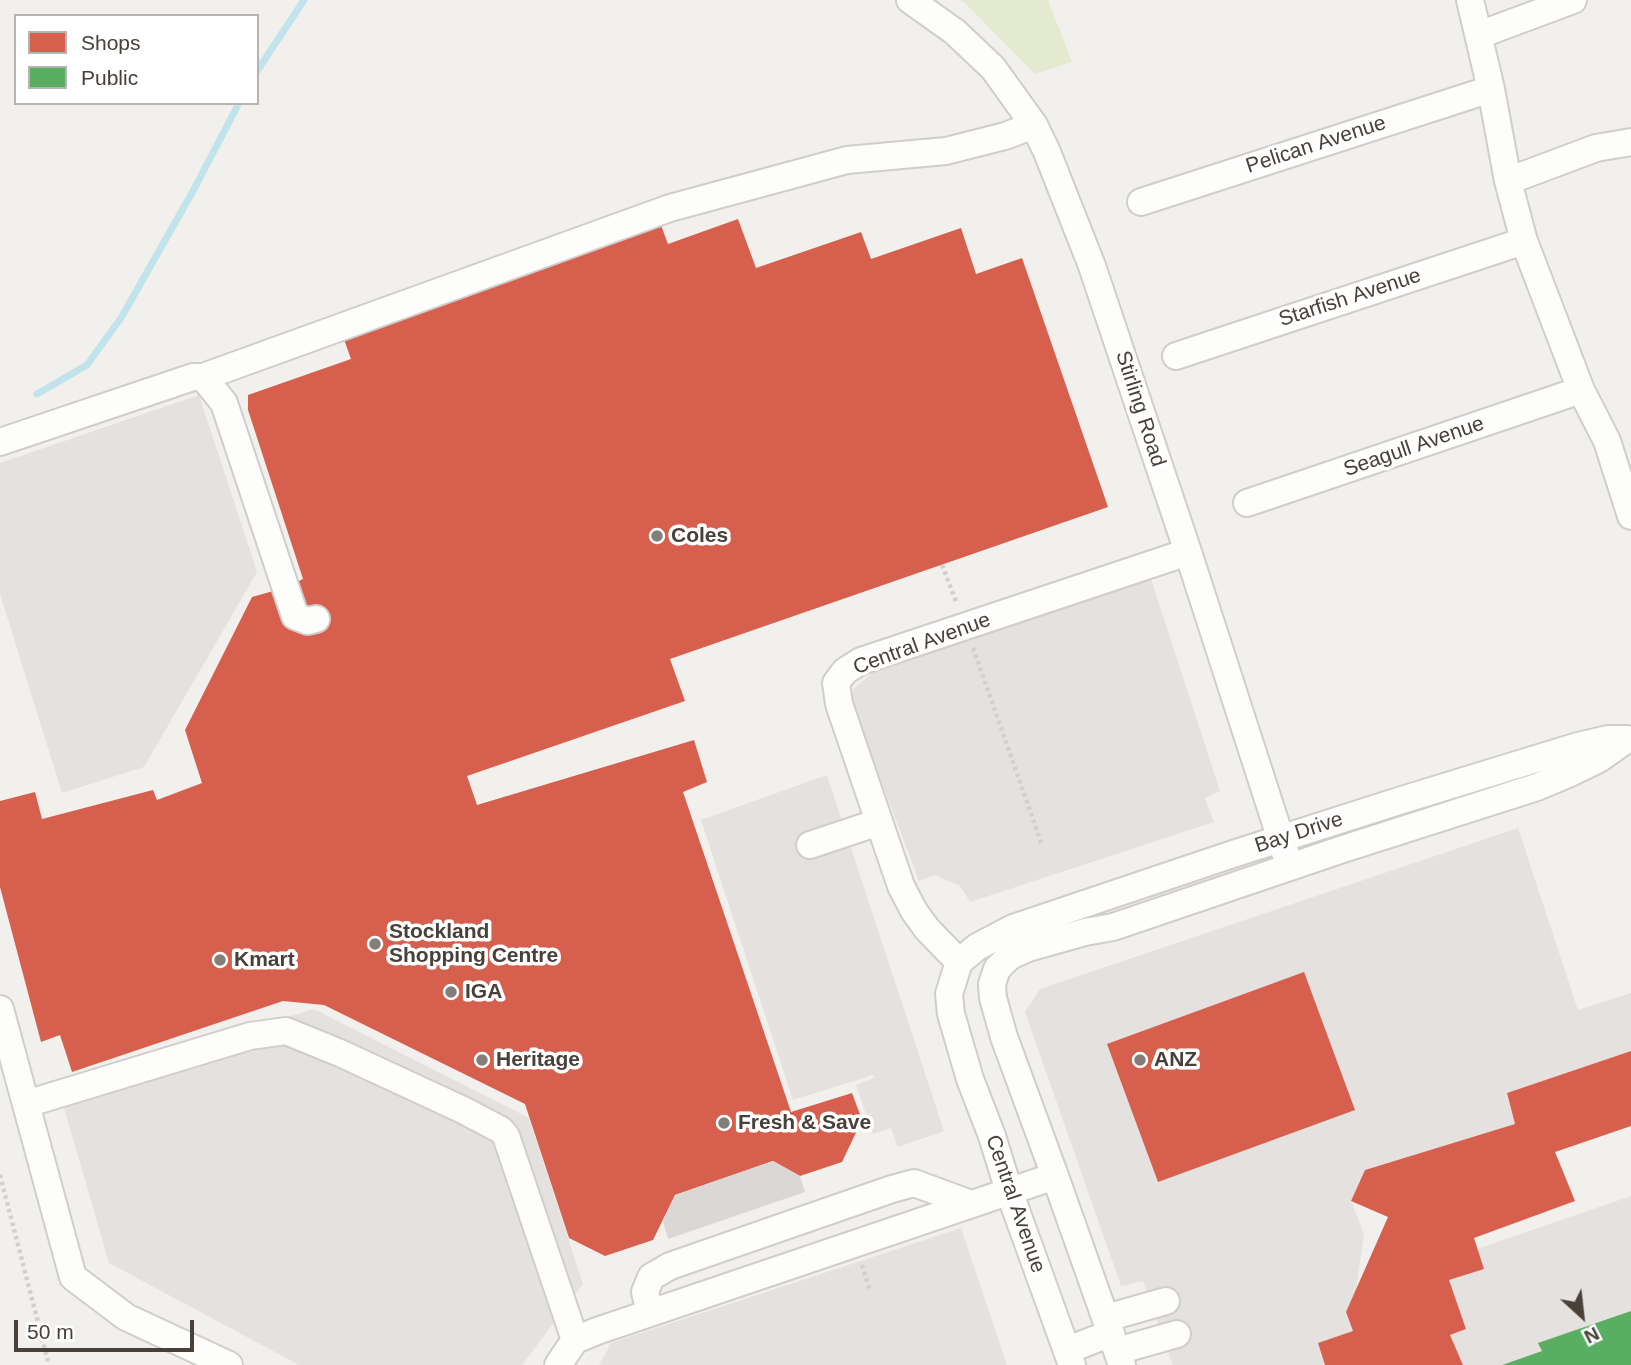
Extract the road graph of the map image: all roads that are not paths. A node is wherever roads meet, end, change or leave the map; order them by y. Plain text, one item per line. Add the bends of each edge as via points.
1 (909, 0) edge
2 (1470, 0) edge
3 (1573, 0) edge
4 (1479, 35) junction
5 (1491, 89) junction
6 (1034, 125) junction
7 (1631, 142) edge
8 (1508, 181) junction
9 (1141, 202) dead end
10 (1524, 241) junction
11 (1176, 356) dead end
12 (203, 377) junction
13 (1581, 390) junction
14 (1607, 441) junction
15 (0, 442) edge
16 (1631, 460) edge
17 (1247, 503) dead end
18 (1631, 516) edge
19 (1188, 552) junction
20 (316, 620) dead end
21 (1629, 738) edge
22 (879, 822) junction
23 (1280, 839) junction
24 (810, 845) dead end
25 (1290, 866) junction
26 (968, 954) junction
27 (0, 1009) edge
28 (26, 1104) junction
29 (1055, 1176) junction
30 (1009, 1191) junction
31 (971, 1204) junction
32 (1166, 1300) dead end
33 (650, 1313) junction
34 (1177, 1334) dead end
35 (575, 1340) junction
36 (1114, 1342) edge
37 (1070, 1358) edge
38 (229, 1365) edge
39 (558, 1365) edge

1 - 6 street, Stirling Road via 955,32 993,68
2 - 4 street
3 - 4 street
4 - 5 street
5 - 8 street
5 - 9 street, Pelican Avenue
6 - 12 street via 946,150 847,160 670,208
6 - 19 street, Stirling Road via 1092,266
7 - 8 street via 1596,148
8 - 10 street
10 - 11 street, Starfish Avenue
10 - 13 street
12 - 15 street
12 - 20 street via 224,404 295,616
13 - 14 street
13 - 17 street, Seagull Avenue
14 - 16 street
14 - 18 street
19 - 22 street, Central Avenue via 861,661 845,671 835,683 839,704
19 - 23 street, Stirling Road
21 - 23 street, Bay Drive via 1578,746
21 - 25 street, Bay Drive via 1599,759 1537,787
22 - 24 street
22 - 26 street, Central Avenue via 914,911 927,929
23 - 25 street, Stirling Road
23 - 26 street, Bay Drive via 1013,928
25 - 29 street, Bay Drive via 1114,927 1028,948 998,968 993,998
26 - 30 street, Central Avenue via 948,994 951,1014
27 - 28 street
28 - 35 street via 250,1036 286,1031 341,1053 463,1110 506,1136
28 - 38 street via 73,1277 126,1317
29 - 30 street
29 - 36 street
30 - 31 street
30 - 37 street, Central Avenue
31 - 33 street
31 - 33 street via 914,1184 892,1189 670,1266 651,1277 645,1292
32 - 36 street
33 - 35 street
34 - 36 street
35 - 39 street
36 - 37 street

